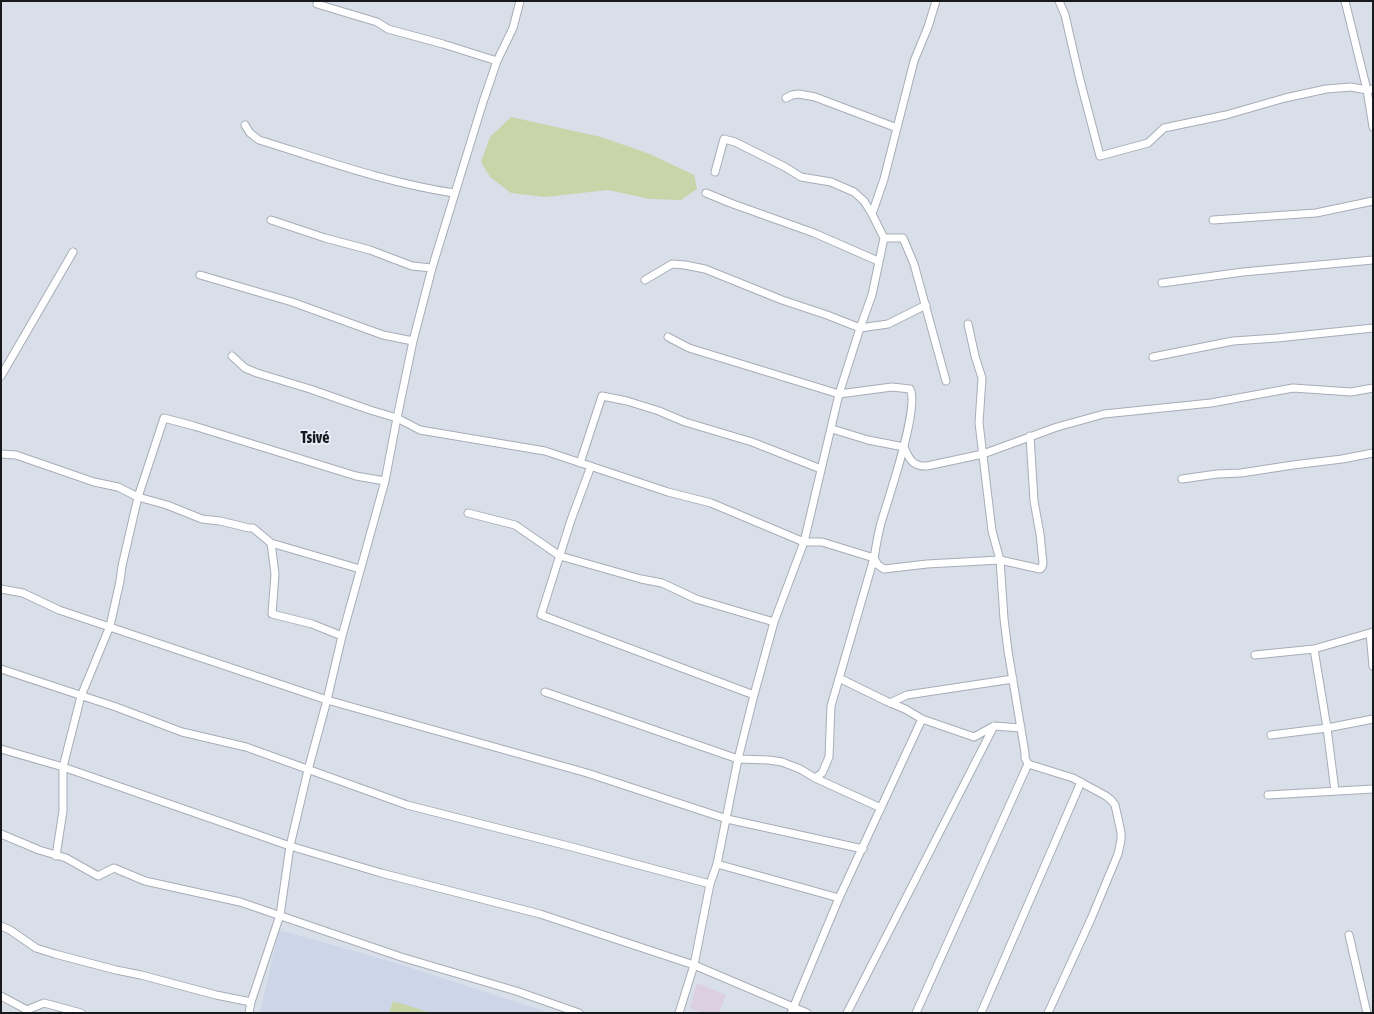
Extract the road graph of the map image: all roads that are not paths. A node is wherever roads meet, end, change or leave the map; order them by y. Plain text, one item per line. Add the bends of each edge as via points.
1 (520, 1) edge
2 (936, 1) edge
3 (1060, 1) edge
4 (1345, 1) edge
5 (317, 4) dead end
6 (497, 61) junction
7 (1370, 90) edge
8 (786, 98) dead end
9 (244, 125) dead end
10 (1373, 127) edge
11 (898, 128) junction
12 (715, 172) dead end
13 (454, 193) junction
14 (706, 193) dead end
15 (1373, 201) edge
16 (872, 214) junction
17 (271, 220) dead end
18 (1213, 220) dead end
19 (884, 238) junction
20 (73, 252) dead end
21 (1373, 260) edge
22 (878, 261) junction
23 (432, 268) junction
24 (200, 275) dead end
25 (645, 280) dead end
26 (1162, 283) dead end
27 (926, 305) junction
28 (968, 324) dead end
29 (860, 328) junction
30 (1373, 328) edge
31 (668, 337) dead end
32 (413, 341) junction
33 (232, 356) dead end
34 (1153, 357) dead end
35 (1, 376) edge
36 (946, 381) dead end
37 (1373, 388) edge
38 (839, 394) junction
39 (396, 418) junction
40 (832, 429) junction
41 (1030, 436) junction
42 (904, 447) junction
43 (1373, 453) edge
44 (1, 454) edge
45 (983, 454) junction
46 (580, 463) junction
47 (591, 466) junction
48 (821, 469) junction
49 (1182, 479) dead end
50 (385, 481) junction
51 (138, 497) junction
52 (468, 514) dead end
53 (804, 542) junction
54 (271, 543) junction
55 (560, 556) junction
56 (874, 558) junction
57 (1000, 560) junction
58 (360, 569) junction
59 (1, 589) edge
60 (774, 622) junction
61 (110, 626) junction
62 (1371, 632) edge
63 (342, 636) junction
64 (1314, 649) junction
65 (1255, 655) dead end
66 (1373, 666) edge
67 (1, 669) edge
68 (839, 678) junction
69 (1013, 679) junction
70 (544, 692) dead end
71 (754, 695) junction
72 (81, 696) junction
73 (327, 700) junction
74 (890, 703) junction
75 (922, 719) junction
76 (1373, 719) edge
77 (994, 726) junction
78 (1021, 728) junction
79 (1327, 728) junction
80 (1271, 734) dead end
81 (1, 749) edge
82 (738, 759) junction
83 (1028, 764) junction
84 (63, 766) junction
85 (308, 770) junction
86 (815, 778) junction
87 (1081, 782) junction
88 (1373, 789) edge
89 (1335, 791) junction
90 (1268, 795) dead end
91 (881, 808) junction
92 (727, 819) junction
93 (1, 834) edge
94 (290, 846) junction
95 (863, 849) junction
96 (56, 856) junction
97 (717, 864) junction
98 (710, 884) junction
99 (839, 898) junction
100 (280, 915) junction
101 (1, 926) edge
102 (1349, 935) dead end
103 (694, 965) junction
104 (1, 996) edge
105 (251, 1002) junction
106 (792, 1010) edge
107 (81, 1013) edge
108 (249, 1013) edge
109 (579, 1013) edge
110 (679, 1013) edge
111 (807, 1013) edge
112 (847, 1013) edge
113 (916, 1013) edge
114 (981, 1013) edge
115 (1048, 1013) edge
116 (1366, 1013) edge

1 - 6 street via 513,28
2 - 11 street via 914,61
3 - 7 street via 1100,156 1148,143 1164,128 1226,115 1285,98 1326,89 1351,87
4 - 7 street
5 - 6 street via 377,22 388,29
6 - 13 street
7 - 10 street
8 - 11 street via 799,94 815,98
9 - 13 street via 259,140 393,182
11 - 16 street
12 - 16 street via 724,139 801,177 831,182 854,192 864,201
13 - 23 street
14 - 22 street via 814,233
15 - 18 street via 1316,213
16 - 19 street
17 - 23 street via 370,250 412,266
19 - 22 street
19 - 27 street via 903,238
20 - 35 street
21 - 26 street via 1243,272
22 - 29 street via 872,295
23 - 32 street
24 - 32 street via 292,302 383,335
25 - 29 street via 672,264 705,269
27 - 29 street via 888,324
27 - 36 street
28 - 45 street via 982,378 979,423
29 - 38 street
30 - 34 street via 1233,341
31 - 38 street via 689,348
32 - 39 street
33 - 39 street via 245,368 257,374
37 - 41 street via 1351,392 1293,388 1211,403 1104,414
38 - 40 street
38 - 42 street via 892,387 910,389 911,409
39 - 46 street via 420,430 545,451
39 - 50 street
40 - 42 street
40 - 48 street
41 - 45 street
41 - 57 street via 1034,501 1043,563 1040,569
42 - 45 street via 914,465 920,467
42 - 56 street
43 - 49 street via 1241,473
44 - 51 street via 16,455 94,482 118,487
45 - 57 street via 992,531
46 - 47 street
46 - 48 street via 602,396 627,401 752,442
47 - 53 street via 668,492 711,503
47 - 55 street
48 - 53 street
50 - 51 street via 356,476 164,418
50 - 58 street
51 - 54 street via 202,519 253,528
51 - 61 street
52 - 55 street via 515,525
53 - 56 street via 822,542
53 - 60 street
54 - 58 street
54 - 63 street via 275,574 272,614 312,624
55 - 60 street via 662,584 696,599
55 - 71 street via 541,615
56 - 57 street via 884,569
56 - 68 street
57 - 69 street via 1004,619
58 - 63 street
59 - 61 street via 23,593 59,610
60 - 71 street
61 - 72 street
61 - 73 street
62 - 64 street
62 - 66 street
63 - 73 street
64 - 65 street
64 - 79 street
67 - 72 street
68 - 74 street
68 - 86 street via 831,706 829,757 822,773
69 - 74 street via 907,695
69 - 78 street
70 - 82 street
71 - 82 street
72 - 84 street
72 - 85 street via 182,732 246,747
73 - 85 street
73 - 92 street via 587,773
74 - 75 street
75 - 77 street via 974,737
75 - 91 street
76 - 79 street
77 - 78 street
77 - 112 street
78 - 83 street
79 - 80 street
79 - 89 street
81 - 84 street
82 - 86 street via 782,762
82 - 92 street
83 - 87 street
83 - 113 street
84 - 94 street
84 - 96 street via 63,811
85 - 94 street
85 - 98 street via 407,805
86 - 91 street
87 - 114 street
87 - 115 street via 1112,800 1121,840 1118,854 1091,919
88 - 89 street
89 - 90 street
91 - 95 street
92 - 95 street
92 - 97 street
93 - 96 street
94 - 100 street
94 - 103 street via 381,873 540,914
95 - 99 street
96 - 100 street via 75,862 98,876 114,868 166,887 240,902
97 - 98 street
97 - 99 street
98 - 103 street
99 - 106 street
100 - 105 street
100 - 109 street via 401,957 516,991
101 - 105 street via 36,948 55,954
102 - 116 street
103 - 106 street
103 - 110 street
104 - 107 street via 27,1010 44,1003
105 - 108 street
106 - 111 street

